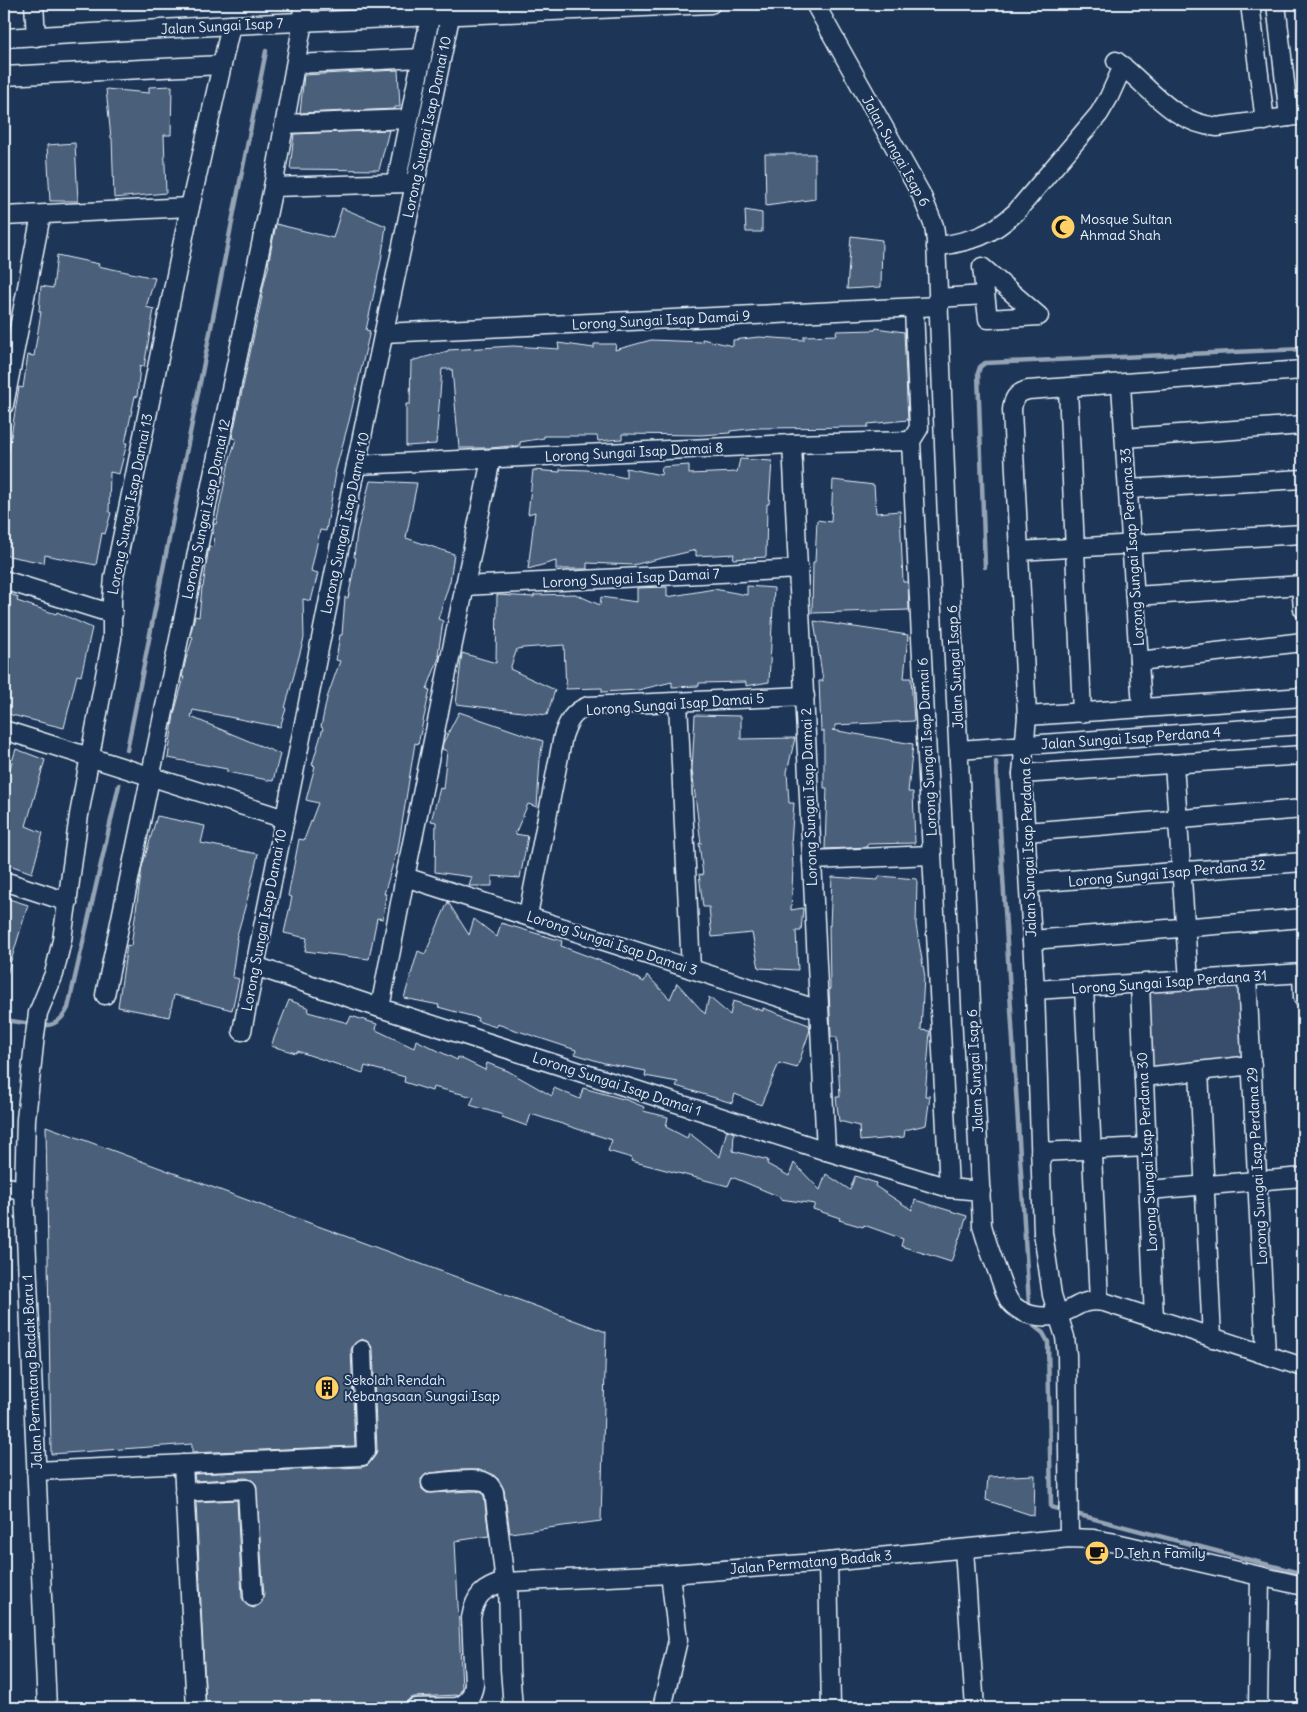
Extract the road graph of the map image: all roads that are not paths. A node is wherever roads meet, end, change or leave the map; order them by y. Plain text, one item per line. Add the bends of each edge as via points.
1 (34, 4) edge
2 (302, 4) edge
3 (711, 4) edge
4 (814, 4) edge
5 (1250, 4) edge
6 (1276, 4) edge
7 (663, 5) edge
8 (450, 17) junction
9 (430, 18) junction
10 (303, 22) junction
11 (231, 26) junction
12 (36, 37) junction
13 (4, 38) edge
14 (422, 58) junction
15 (296, 64) junction
16 (221, 65) junction
17 (4, 76) edge
18 (1295, 92) edge
19 (1296, 116) edge
20 (409, 119) junction
21 (1265, 121) junction
22 (285, 124) junction
23 (396, 183) junction
24 (415, 183) junction
25 (273, 187) junction
26 (190, 207) junction
27 (42, 215) junction
28 (4, 216) edge
29 (936, 247) junction
30 (985, 295) dead end
31 (938, 302) junction
32 (914, 308) junction
33 (384, 333) junction
34 (9, 357) edge
35 (1303, 370) edge
36 (1121, 385) junction
37 (1068, 388) junction
38 (4, 404) edge
39 (1303, 425) edge
40 (1125, 438) junction
41 (911, 440) junction
42 (792, 444) junction
43 (491, 459) junction
44 (356, 465) junction
45 (1303, 479) edge
46 (1128, 489) junction
47 (1303, 534) edge
48 (1132, 543) junction
49 (1075, 547) junction
50 (1018, 551) junction
51 (799, 569) junction
52 (4, 580) edge
53 (1302, 585) edge
54 (464, 586) junction
55 (1135, 596) junction
56 (1303, 610) edge
57 (113, 614) junction
58 (1303, 642) edge
59 (1139, 661) junction
60 (805, 696) junction
61 (1303, 697) edge
62 (678, 703) junction
63 (1142, 708) junction
64 (1082, 713) junction
65 (1027, 716) junction
66 (1303, 725) edge
67 (4, 730) edge
68 (1025, 746) junction
69 (959, 750) junction
70 (1303, 755) edge
71 (88, 757) junction
72 (1174, 764) junction
73 (1022, 774) junction
74 (150, 777) junction
75 (1303, 809) edge
76 (285, 819) junction
77 (1178, 819) junction
78 (1026, 832) junction
79 (932, 855) junction
80 (812, 860) junction
81 (1303, 862) edge
82 (1182, 871) junction
83 (405, 877) junction
84 (4, 881) edge
85 (1030, 883) junction
86 (68, 902) junction
87 (528, 916) junction
88 (1303, 918) edge
89 (1185, 928) junction
90 (1032, 940) junction
91 (255, 966) junction
92 (691, 969) junction
93 (1302, 973) edge
94 (1247, 977) junction
95 (1188, 981) junction
96 (1140, 984) junction
97 (1084, 987) junction
98 (1035, 990) junction
99 (105, 994) dead end
100 (1303, 998) edge
101 (380, 1008) junction
102 (819, 1010) junction
103 (242, 1031) dead end
104 (35, 1035) joint
105 (1252, 1065) junction
106 (1199, 1071) junction
107 (1144, 1077) junction
108 (1147, 1147) junction
109 (1092, 1149) junction
110 (826, 1151) junction
111 (1040, 1152) junction
112 (1303, 1177) edge
113 (1258, 1180) junction
114 (1204, 1185) junction
115 (4, 1186) edge
116 (949, 1188) junction
117 (1149, 1190) junction
118 (24, 1191) junction
119 (981, 1191) junction
120 (1099, 1301) junction
121 (1058, 1315) junction
122 (1154, 1319) junction
123 (1212, 1338) junction
124 (362, 1350) dead end
125 (1266, 1355) junction
126 (1303, 1367) edge
127 (183, 1464) junction
128 (36, 1471) junction
129 (431, 1483) dead end
130 (184, 1492) junction
131 (1069, 1538) junction
132 (964, 1549) junction
133 (828, 1562) junction
134 (670, 1574) junction
135 (1260, 1576) junction
136 (507, 1582) junction
137 (1303, 1586) edge
138 (253, 1597) dead end
139 (47, 1708) edge
140 (196, 1708) edge
141 (415, 1708) edge
142 (513, 1708) edge
143 (662, 1708) edge
144 (831, 1708) edge
145 (975, 1708) edge
146 (1258, 1708) edge

1 - 12 street
2 - 10 street, Lorong Sungai Isap Damai 12
3 - 7 street, Jalan Sungai Isap 7
4 - 29 street, Jalan Sungai Isap 6 via 921,194 934,226
5 - 21 street
6 - 18 street
7 - 8 street, Jalan Sungai Isap 7
8 - 9 street, Jalan Sungai Isap 7
8 - 24 street, Lorong Sungai Isap Damai 10
9 - 10 street, Jalan Sungai Isap 7
9 - 14 street
10 - 11 street, Jalan Sungai Isap 7
10 - 15 street, Lorong Sungai Isap Damai 12
11 - 12 street, Jalan Sungai Isap 7
11 - 16 street, Lorong Sungai Isap Damai 13
12 - 13 street, Jalan Sungai Isap 7
14 - 15 street
14 - 20 street
15 - 22 street, Lorong Sungai Isap Damai 12
16 - 17 street
16 - 26 street, Lorong Sungai Isap Damai 13
18 - 19 street
19 - 21 street
20 - 22 street
20 - 23 street
21 - 29 street via 1217,127 1194,122 1177,114 1120,63 1110,97 1099,114 1016,212 1000,227 982,237
22 - 25 street, Lorong Sungai Isap Damai 12
23 - 24 street
23 - 25 street
24 - 33 street, Lorong Sungai Isap Damai 10
25 - 74 street, Lorong Sungai Isap Damai 12
26 - 27 street
26 - 57 street, Lorong Sungai Isap Damai 13 via 114,577
27 - 28 street
27 - 34 street
29 - 31 street, Jalan Sungai Isap 6
30 - 31 street, Lorong Sungai Isap Damai 9
31 - 32 street, Lorong Sungai Isap Damai 9
31 - 69 street, Jalan Sungai Isap 6
32 - 33 street, Lorong Sungai Isap Damai 9
32 - 41 street, Lorong Sungai Isap Damai 6 via 919,428
33 - 44 street, Lorong Sungai Isap Damai 10
34 - 38 street
35 - 36 street, Jalan Sungai Isap Perdana 6
36 - 37 street, Jalan Sungai Isap Perdana 6
36 - 40 street, Lorong Sungai Isap Perdana 33
37 - 49 street
37 - 50 street, Jalan Sungai Isap Perdana 6 via 1021,392 1013,403
39 - 40 street
40 - 46 street, Lorong Sungai Isap Perdana 33
41 - 42 street, Lorong Sungai Isap Damai 8
41 - 79 street, Lorong Sungai Isap Damai 6
42 - 43 street, Lorong Sungai Isap Damai 8
42 - 51 street, Lorong Sungai Isap Damai 2
43 - 44 street, Lorong Sungai Isap Damai 8
43 - 54 street
44 - 76 street, Lorong Sungai Isap Damai 10
45 - 46 street
46 - 48 street, Lorong Sungai Isap Perdana 33
47 - 48 street
48 - 49 street
48 - 55 street, Lorong Sungai Isap Perdana 33
49 - 50 street
49 - 64 street
50 - 65 street, Jalan Sungai Isap Perdana 6
51 - 54 street, Lorong Sungai Isap Damai 7
51 - 60 street, Lorong Sungai Isap Damai 2
52 - 57 street
53 - 55 street
53 - 56 street
54 - 83 street
55 - 59 street, Lorong Sungai Isap Perdana 33
57 - 71 street, Lorong Sungai Isap Damai 13 via 112,638
58 - 59 street
59 - 63 street, Lorong Sungai Isap Perdana 33
60 - 62 street, Lorong Sungai Isap Damai 5
60 - 80 street, Lorong Sungai Isap Damai 2
61 - 63 street
62 - 87 street, Lorong Sungai Isap Damai 5 via 588,706 572,716 563,736
62 - 92 street
63 - 64 street
64 - 65 street
65 - 68 street, Jalan Sungai Isap Perdana 6
66 - 68 street, Jalan Sungai Isap Perdana 4
67 - 71 street
68 - 69 street, Jalan Sungai Isap Perdana 4
68 - 73 street, Jalan Sungai Isap Perdana 6
69 - 119 street, Jalan Sungai Isap 6
70 - 72 street
71 - 74 street
71 - 86 street, Lorong Sungai Isap Damai 13
72 - 73 street
72 - 77 street
73 - 78 street, Jalan Sungai Isap Perdana 6
74 - 76 street
74 - 99 street, Lorong Sungai Isap Damai 12
75 - 77 street
76 - 91 street, Lorong Sungai Isap Damai 10
77 - 78 street
77 - 82 street
78 - 85 street, Jalan Sungai Isap Perdana 6
79 - 80 street
79 - 116 street, Lorong Sungai Isap Damai 6
80 - 102 street, Lorong Sungai Isap Damai 2
81 - 82 street, Lorong Sungai Isap Perdana 32
82 - 85 street, Lorong Sungai Isap Perdana 32
82 - 89 street
83 - 87 street, Lorong Sungai Isap Damai 3
83 - 101 street
84 - 86 street
85 - 90 street, Jalan Sungai Isap Perdana 6
86 - 104 street, Lorong Sungai Isap Damai 13 via 54,974 38,1013
87 - 92 street, Lorong Sungai Isap Damai 3
88 - 89 street
89 - 90 street
89 - 95 street
90 - 98 street, Jalan Sungai Isap Perdana 6
91 - 101 street, Lorong Sungai Isap Damai 1
91 - 103 street, Lorong Sungai Isap Damai 10
92 - 102 street, Lorong Sungai Isap Damai 3
93 - 94 street, Lorong Sungai Isap Perdana 31
93 - 100 street
94 - 95 street, Lorong Sungai Isap Perdana 31
94 - 105 street, Lorong Sungai Isap Perdana 29
95 - 96 street, Lorong Sungai Isap Perdana 31
96 - 97 street, Lorong Sungai Isap Perdana 31
96 - 107 street, Lorong Sungai Isap Perdana 30
97 - 98 street, Lorong Sungai Isap Perdana 31
97 - 109 street
98 - 111 street, Jalan Sungai Isap Perdana 6
101 - 110 street, Lorong Sungai Isap Damai 1
102 - 110 street, Lorong Sungai Isap Damai 2
104 - 118 street, Jalan Permatang Badak Baru 1 via 26,1119
105 - 106 street
105 - 113 street, Lorong Sungai Isap Perdana 29
106 - 107 street
106 - 114 street
107 - 108 street, Lorong Sungai Isap Perdana 30
108 - 109 street
108 - 117 street, Lorong Sungai Isap Perdana 30
109 - 111 street
109 - 120 street
110 - 116 street, Lorong Sungai Isap Damai 1
111 - 121 street, Jalan Sungai Isap Perdana 6 via 1043,1233
112 - 113 street
113 - 114 street
113 - 125 street, Lorong Sungai Isap Perdana 29
114 - 117 street
114 - 123 street
115 - 118 street
116 - 119 street, Lorong Sungai Isap Damai 1
117 - 122 street, Lorong Sungai Isap Perdana 30
118 - 128 street, Jalan Permatang Badak Baru 1
119 - 121 street, Jalan Sungai Isap 6 via 982,1226 987,1246 1010,1302 1036,1317
120 - 121 street via 1086,1301
120 - 122 street
121 - 131 street, Jalan Sungai Isap Perdana 6 via 1067,1355
122 - 123 street
123 - 125 street
124 - 127 street via 366,1450 362,1456
125 - 126 street
127 - 128 street
127 - 130 street
128 - 139 street, Jalan Permatang Badak Baru 1
129 - 136 street via 472,1480 490,1484 494,1492
130 - 138 street via 247,1489
130 - 140 street
131 - 132 street, Jalan Permatang Badak 3
131 - 135 street, Jalan Permatang Badak 3 via 1116,1543
132 - 133 street, Jalan Permatang Badak 3
132 - 145 street
133 - 134 street, Jalan Permatang Badak 3
133 - 144 street
134 - 136 street, Jalan Permatang Badak 3
134 - 143 street via 678,1640
135 - 137 street, Jalan Permatang Badak 3
135 - 146 street
136 - 141 street, Jalan Permatang Badak 3 via 485,1590 473,1608 474,1685 468,1700 457,1707
136 - 142 street

